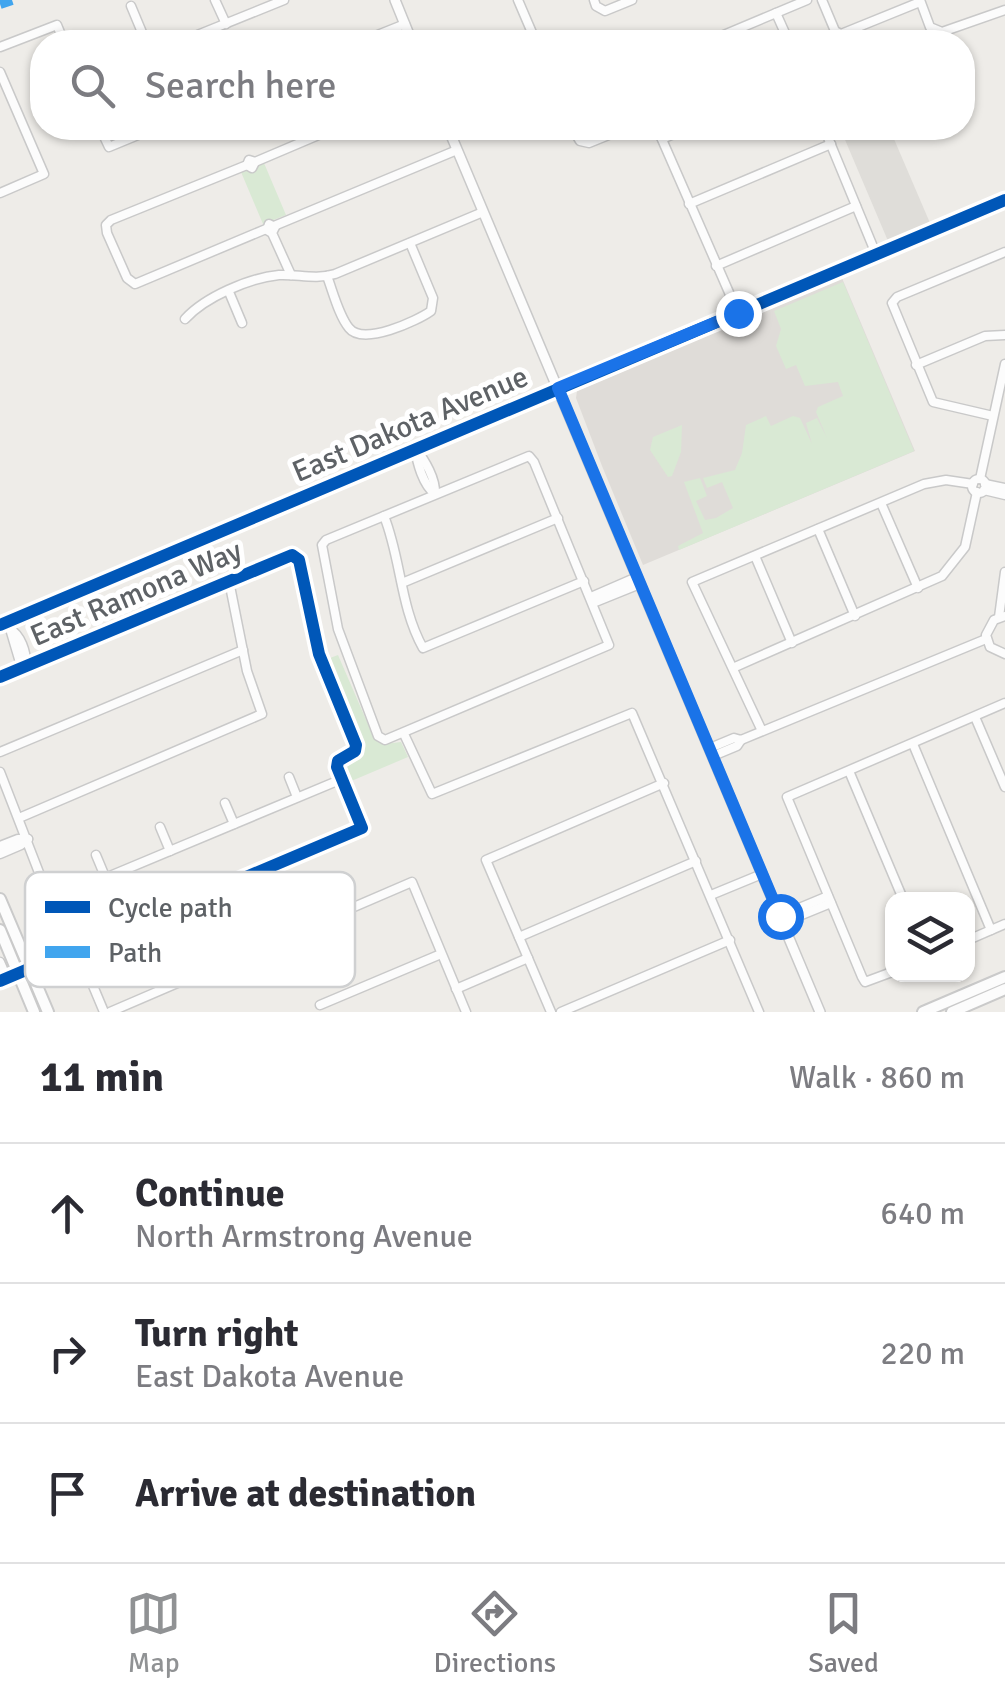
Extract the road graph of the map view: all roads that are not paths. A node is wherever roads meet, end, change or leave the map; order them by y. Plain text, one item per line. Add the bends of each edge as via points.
1 (215, 0) edge
2 (284, 0) edge
3 (395, 0) edge
4 (518, 0) edge
5 (594, 0) edge
6 (632, 0) edge
7 (808, 0) edge
8 (822, 0) edge
9 (920, 1) edge
10 (132, 6) dead end
11 (1005, 10) edge
12 (776, 13) junction
13 (226, 24) junction
14 (405, 24) junction
15 (141, 30) edge
16 (211, 30) edge
17 (390, 30) edge
18 (407, 30) edge
19 (531, 30) edge
20 (736, 30) edge
21 (784, 30) edge
22 (835, 30) edge
23 (851, 30) edge
24 (938, 30) edge
25 (948, 30) edge
26 (30, 36) edge
27 (0, 47) edge
28 (0, 72) edge
29 (106, 140) edge
30 (126, 140) edge
31 (307, 140) edge
32 (453, 140) edge
33 (663, 140) edge
34 (828, 140) edge
35 (830, 144) junction
36 (457, 150) junction
37 (0, 193) edge
38 (1005, 200) edge
39 (690, 204) junction
40 (856, 206) junction
41 (483, 212) junction
42 (271, 229) junction
43 (410, 242) junction
44 (1005, 252) edge
45 (876, 254) junction
46 (716, 266) junction
47 (291, 275) junction
48 (327, 276) junction
49 (230, 292) junction
50 (738, 313) junction
51 (185, 319) dead end
52 (242, 322) dead end
53 (1005, 335) edge
54 (1005, 364) edge
55 (916, 365) junction
56 (558, 388) junction
57 (993, 416) junction
58 (416, 448) junction
59 (980, 486) junction
60 (1005, 491) edge
61 (435, 494) junction
62 (881, 502) junction
63 (384, 516) junction
64 (558, 518) junction
65 (818, 530) junction
66 (755, 556) junction
67 (1005, 572) edge
68 (639, 580) junction
69 (229, 581) junction
70 (584, 581) junction
71 (402, 583) junction
72 (918, 588) junction
73 (592, 600) junction
74 (855, 616) junction
75 (1002, 617) edge
76 (6, 625) edge
77 (986, 639) junction
78 (792, 643) junction
79 (343, 646) junction
80 (243, 650) junction
81 (320, 654) junction
82 (1005, 655) edge
83 (26, 664) junction
84 (734, 667) junction
85 (0, 677) edge
86 (1005, 703) edge
87 (975, 717) junction
88 (762, 730) junction
89 (404, 734) junction
90 (913, 744) junction
91 (0, 752) edge
92 (711, 752) junction
93 (849, 771) junction
94 (0, 772) edge
95 (288, 778) dead end
96 (342, 779) junction
97 (664, 783) junction
98 (1005, 787) edge
99 (297, 798) junction
100 (225, 803) dead end
101 (19, 818) junction
102 (234, 824) junction
103 (160, 826) dead end
104 (28, 839) junction
105 (0, 846) edge
106 (170, 851) junction
107 (0, 854) edge
108 (96, 855) dead end
109 (696, 861) junction
110 (40, 872) edge
111 (103, 872) edge
112 (122, 872) edge
113 (260, 872) edge
114 (762, 874) junction
115 (901, 892) edge
116 (711, 895) junction
117 (0, 899) edge
118 (830, 899) junction
119 (355, 906) edge
120 (781, 919) junction
121 (1005, 924) edge
122 (0, 930) edge
123 (991, 930) junction
124 (518, 937) junction
125 (975, 937) edge
126 (730, 940) junction
127 (441, 954) junction
128 (25, 957) edge
129 (528, 958) junction
130 (0, 962) edge
131 (885, 975) edge
132 (1005, 977) edge
133 (8, 978) edge
134 (38, 987) edge
135 (95, 987) edge
136 (166, 987) edge
137 (456, 989) junction
138 (1005, 989) edge
139 (320, 1006) dead end
140 (34, 1012) edge
141 (48, 1012) edge
142 (107, 1012) edge
143 (466, 1012) edge
144 (551, 1012) edge
145 (561, 1012) edge
146 (759, 1012) edge
147 (820, 1012) edge
148 (923, 1012) edge
149 (952, 1012) edge

1 - 13 street
2 - 13 street
3 - 14 street
4 - 19 street
5 - 6 street via 606,11
7 - 12 street
8 - 22 street
9 - 23 street
9 - 24 street
10 - 15 street
11 - 25 street
12 - 20 street
12 - 21 street
13 - 16 street
14 - 17 street
14 - 18 street
26 - 27 street
28 - 37 street via 44,174
29 - 30 street via 109,147
31 - 42 street via 106,226 132,283
32 - 36 street
33 - 39 street
34 - 35 street
35 - 39 street
35 - 40 street
36 - 41 street
36 - 42 street
38 - 45 street, East Dakota Avenue
39 - 46 street
40 - 45 street
40 - 46 street
41 - 43 street
41 - 56 street
42 - 47 street
43 - 48 street
43 - 48 street via 433,298 424,316 359,334 349,328
44 - 55 street via 892,302
45 - 50 street, East Dakota Avenue
46 - 50 street
47 - 48 street
47 - 49 street
49 - 51 street
49 - 52 street
50 - 56 street, East Dakota Avenue
53 - 55 street via 984,336
54 - 57 street
55 - 57 street via 933,402
56 - 58 street, East Dakota Avenue
56 - 68 street
57 - 59 street
58 - 61 street
58 - 76 street, East Dakota Avenue
59 - 60 street
59 - 62 street via 935,482
59 - 72 street via 958,558
61 - 63 street
61 - 64 street via 528,456
62 - 65 street
62 - 72 street
63 - 71 street
63 - 79 street via 322,545
64 - 70 street
64 - 71 street
65 - 66 street
65 - 74 street
66 - 78 street
66 - 84 street via 692,582
67 - 75 street
68 - 73 street
68 - 92 street
69 - 80 street
69 - 81 street, East Ramona Way via 292,555 299,560
69 - 83 street, East Ramona Way
70 - 71 street via 422,648
70 - 73 street
72 - 74 street
73 - 89 street via 609,645
74 - 78 street
75 - 77 street via 989,625
76 - 83 street
77 - 82 street
77 - 88 street
78 - 84 street
79 - 81 street
79 - 89 street via 378,736
80 - 91 street
80 - 101 street via 262,714
81 - 96 street via 356,745 338,761
83 - 85 street, East Ramona Way
84 - 88 street
86 - 87 street
87 - 90 street
87 - 98 street
88 - 92 street
89 - 97 street via 432,794 632,713
90 - 93 street
90 - 123 street
92 - 114 street
93 - 115 street
93 - 118 street via 787,797
94 - 101 street
95 - 99 street
96 - 99 street
96 - 113 street via 362,828
97 - 109 street
97 - 124 street via 486,860
99 - 102 street
100 - 102 street
101 - 104 street
102 - 106 street
103 - 106 street
104 - 105 street
104 - 107 street
104 - 110 street
106 - 112 street
108 - 111 street
109 - 116 street
109 - 124 street
114 - 116 street
114 - 120 street
116 - 126 street
117 - 128 main road
118 - 120 street
118 - 131 street via 865,982
119 - 127 street via 412,882
120 - 147 street
121 - 123 street
122 - 133 main road
123 - 125 street
124 - 129 street
126 - 145 street
126 - 146 street
127 - 137 street
127 - 139 street
129 - 137 street
129 - 144 street
130 - 133 street
132 - 148 main road
133 - 140 main road
134 - 141 main road
135 - 142 street
136 - 142 street
137 - 143 street
138 - 149 main road

